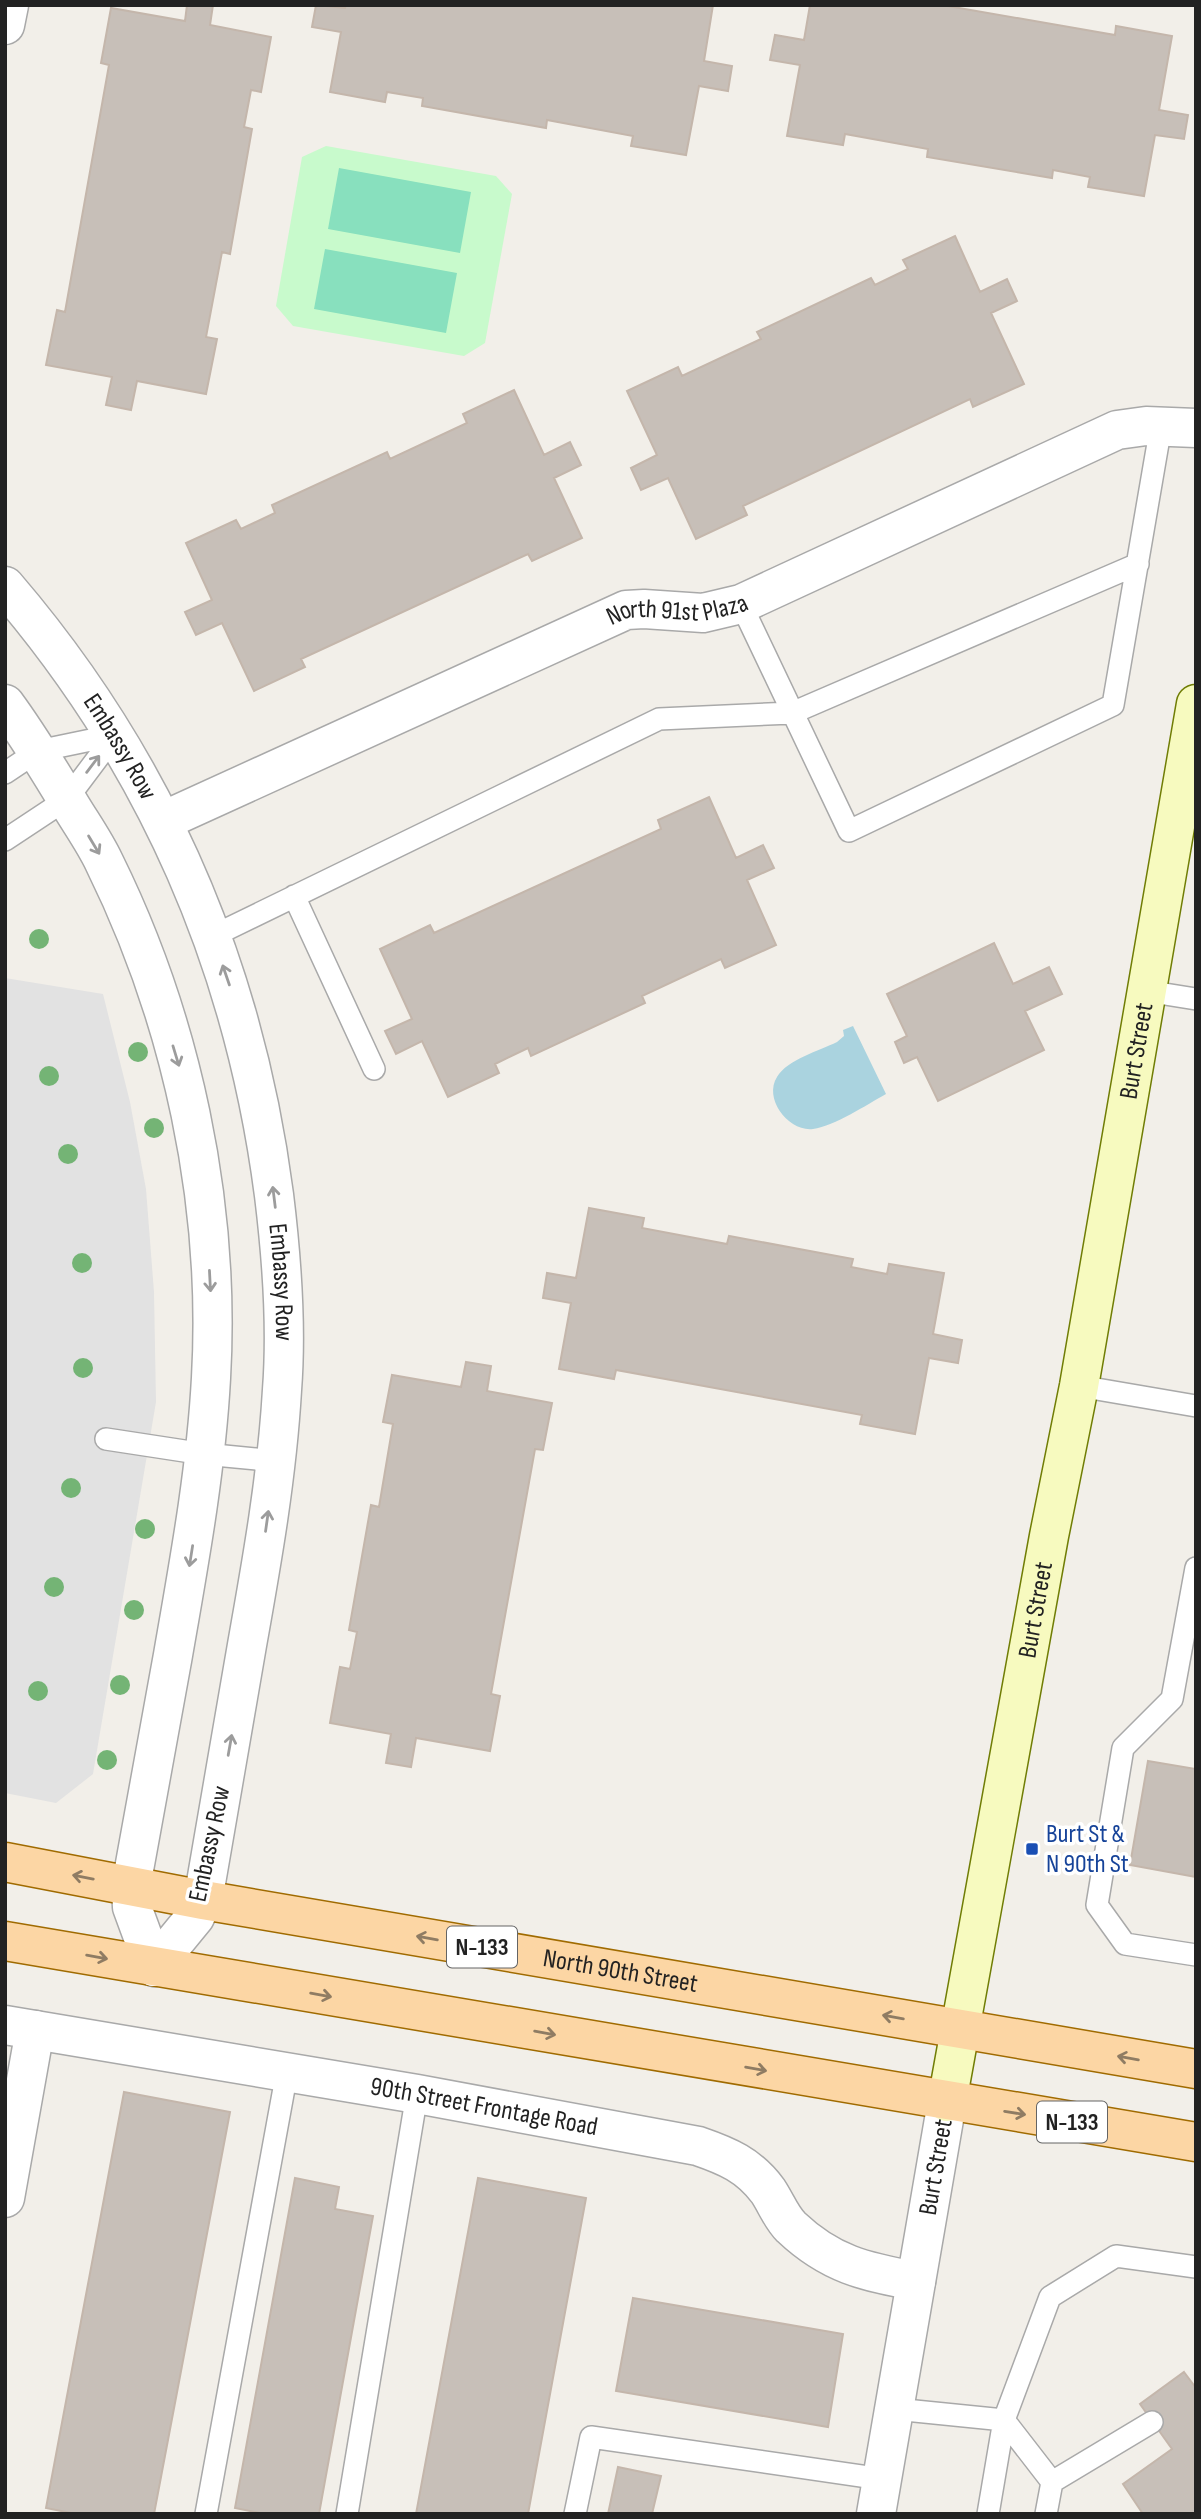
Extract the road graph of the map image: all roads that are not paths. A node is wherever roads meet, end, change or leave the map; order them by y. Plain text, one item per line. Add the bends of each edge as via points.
1 (9, 5) edge
2 (5, 24) edge
3 (1178, 427) edge
4 (1138, 564) junction
5 (5, 586) edge
6 (741, 604) junction
7 (5, 704) edge
8 (1196, 704) edge
9 (792, 713) junction
10 (115, 735) junction
11 (38, 751) junction
12 (5, 773) edge
13 (67, 799) junction
14 (163, 821) junction
15 (5, 840) edge
16 (293, 897) junction
17 (213, 936) junction
18 (1146, 991) junction
19 (1196, 999) edge
20 (374, 1069) dead end
21 (1079, 1386) junction
22 (1196, 1406) edge
23 (106, 1439) dead end
24 (204, 1454) junction
25 (276, 1461) junction
26 (1196, 1568) edge
27 (5, 1862) edge
28 (131, 1886) junction
29 (203, 1900) junction
30 (5, 1941) edge
31 (1196, 1955) edge
32 (154, 1967) junction
33 (20, 2028) edge
34 (960, 2029) junction
35 (1196, 2069) edge
36 (287, 2073) junction
37 (417, 2094) junction
38 (947, 2102) junction
39 (1196, 2142) edge
40 (5, 2198) edge
41 (1196, 2267) edge
42 (916, 2281) junction
43 (895, 2409) junction
44 (1004, 2420) junction
45 (1152, 2422) dead end
46 (1052, 2482) junction
47 (879, 2496) edge
48 (206, 2514) edge
49 (347, 2514) edge
50 (575, 2514) edge
51 (988, 2514) edge
52 (1046, 2514) edge

1 - 2 street
3 - 4 lane
3 - 6 street, North 91st Plaza via 1117,430
4 - 9 lane
4 - 9 lane via 1114,705 849,831
5 - 10 street, Embassy Row via 81,683
6 - 9 lane
6 - 14 street, North 91st Plaza via 703,614 626,610
7 - 11 street
8 - 18 street, Burt Street
9 - 16 lane via 659,719
10 - 11 lane
13 -> 10 lane
10 - 14 street, Embassy Row
11 - 12 lane
11 - 13 street
13 - 15 lane
13 -> 24 street via 103,859 134,928 180,1072 197,1148 212,1323
14 - 17 street, Embassy Row
16 - 17 lane
16 - 20 lane
25 -> 17 street, Embassy Row via 284,1328 278,1229 251,1062
18 - 19 lane
18 - 21 street, Burt Street
21 - 22 lane
21 - 34 street, Burt Street
23 - 24 lane
24 - 25 lane
24 -> 28 street via 191,1553
29 -> 25 street, Embassy Row
26 - 31 lane via 1172,1699 1124,1748 1097,1905 1125,1944
28 -> 27 main road, North 90th Street / N-133
28 - 29 main road, North 90th Street / N-133
28 - 32 street via 132,1907
29 - 32 street, Embassy Row via 195,1917
34 -> 29 main road, North 90th Street / N-133
30 -> 32 main road, N-133
32 -> 38 main road, N-133
33 - 36 street, 90th Street Frontage Road
33 - 40 street
35 -> 34 main road, North 90th Street / N-133
34 - 38 street, Burt Street
36 - 37 street, 90th Street Frontage Road
36 - 48 lane
37 - 42 street, 90th Street Frontage Road via 698,2146 729,2156 756,2177 788,2224 812,2245 865,2272
37 - 49 lane
38 -> 39 main road, N-133
38 - 42 street, Burt Street
41 - 44 lane via 1115,2256 1050,2297
42 - 43 street, Burt Street
43 - 44 lane
43 - 47 street, Burt Street
44 - 46 lane
44 - 51 lane
45 - 46 lane
46 - 52 lane
47 - 50 lane via 591,2437

